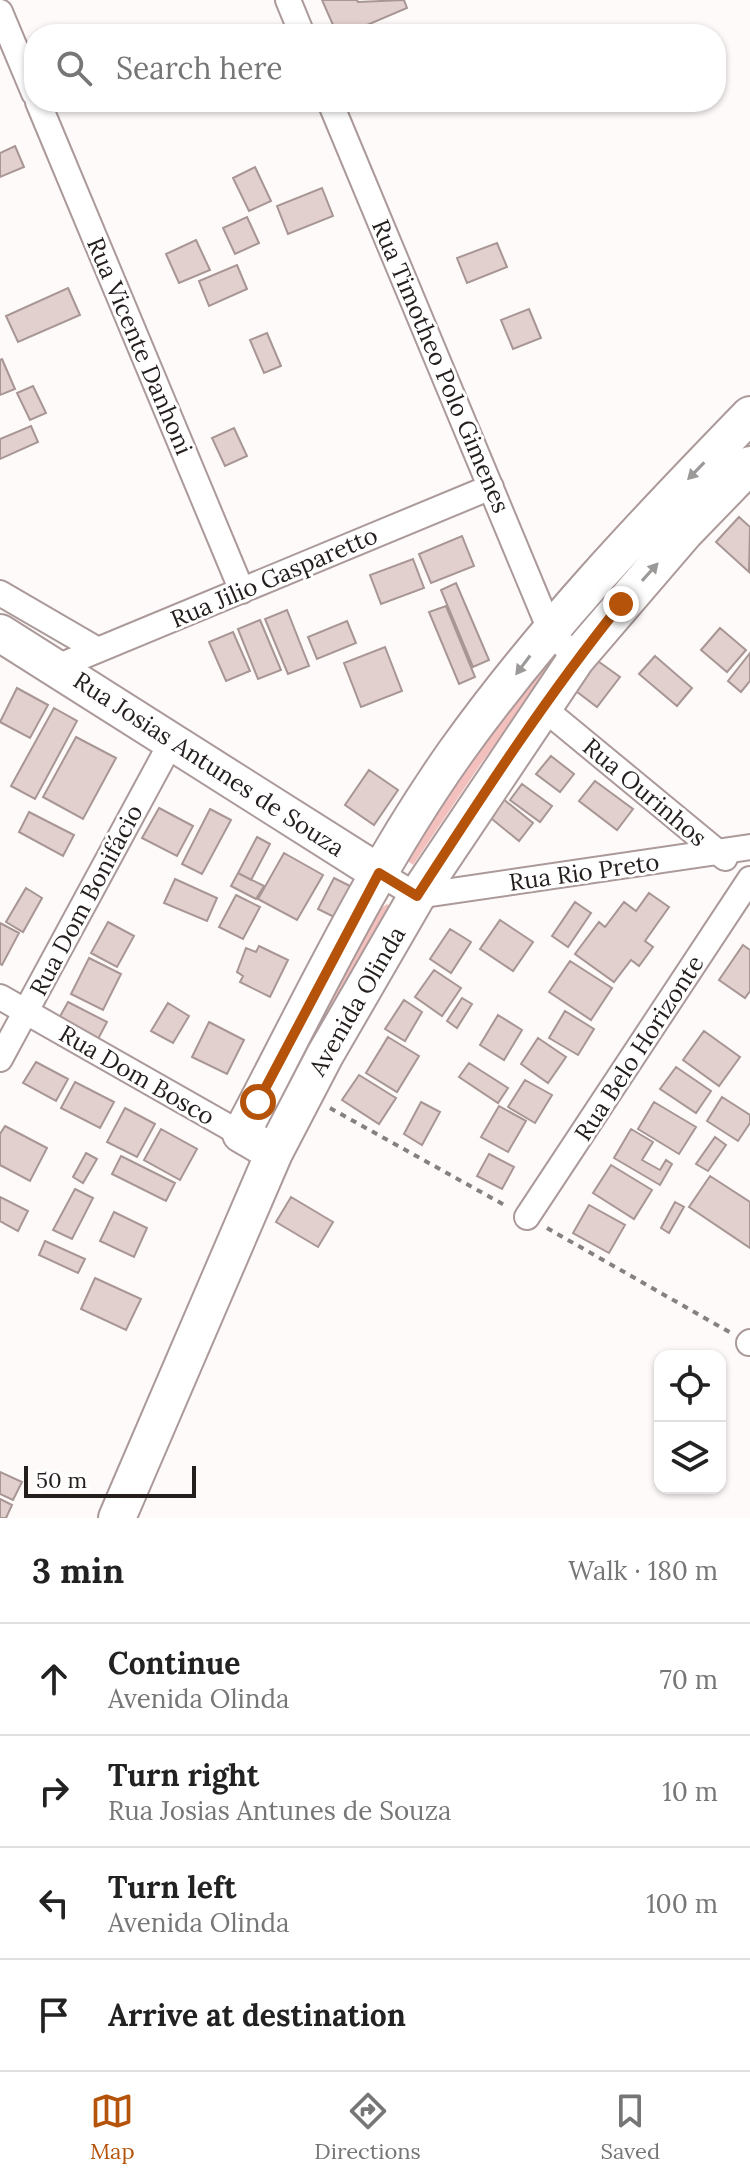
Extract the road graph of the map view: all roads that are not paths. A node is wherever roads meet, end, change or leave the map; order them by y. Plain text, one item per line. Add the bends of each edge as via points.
1 (288, 0) edge
2 (0, 12) edge
3 (298, 24) edge
4 (24, 69) edge
5 (42, 112) edge
6 (334, 112) edge
7 (750, 415) edge
8 (750, 465) edge
9 (491, 487) junction
10 (242, 591) junction
11 (0, 593) edge
12 (550, 630) junction
13 (0, 633) edge
14 (98, 650) junction
15 (576, 659) junction
16 (57, 667) junction
17 (542, 707) junction
18 (172, 741) junction
19 (750, 847) edge
20 (718, 853) junction
21 (379, 873) junction
22 (750, 877) edge
23 (417, 896) junction
24 (0, 997) edge
25 (26, 1011) junction
26 (0, 1059) edge
27 (241, 1134) junction
28 (274, 1153) junction
29 (527, 1217) dead end
30 (117, 1518) edge

1 - 3 street
2 - 4 street
5 - 10 street, Rua Vicente Danhoni
6 - 9 street, Rua Timotheo Polo Gimenes
7 -> 12 street, Avenida Olinda
15 -> 8 street, Avenida Olinda
9 - 10 street, Rua Jilio Gasparetto
9 - 12 street, Rua Timotheo Polo Gimenes
10 - 14 street, Rua Jilio Gasparetto
11 - 14 street
12 - 15 street, Rua Timotheo Polo Gimenes
12 -> 21 street, Avenida Olinda via 456,752
13 - 16 street, Rua Josias Antunes de Souza
14 - 16 street, Rua Jilio Gasparetto
15 - 17 street, Avenida Olinda
16 - 18 street, Rua Josias Antunes de Souza
17 - 20 street, Rua Ourinhos
17 - 23 street, Avenida Olinda
18 - 21 street, Rua Josias Antunes de Souza
18 - 25 street, Rua Dom Bonifácio
19 - 20 street, Rua Rio Preto
20 - 22 street, Rua Ourinhos
20 - 23 street, Rua Rio Preto
21 - 23 street, Rua Josias Antunes de Souza
21 - 27 street, Avenida Olinda
22 - 29 street, Rua Belo Horizonte
23 - 28 street, Avenida Olinda
24 - 25 street, Rua Dom Bosco
25 - 26 street, Rua Dom Bonifácio
25 - 27 street, Rua Dom Bosco
27 - 28 street, Rua Dom Bosco
28 - 30 street, Avenida Olinda

